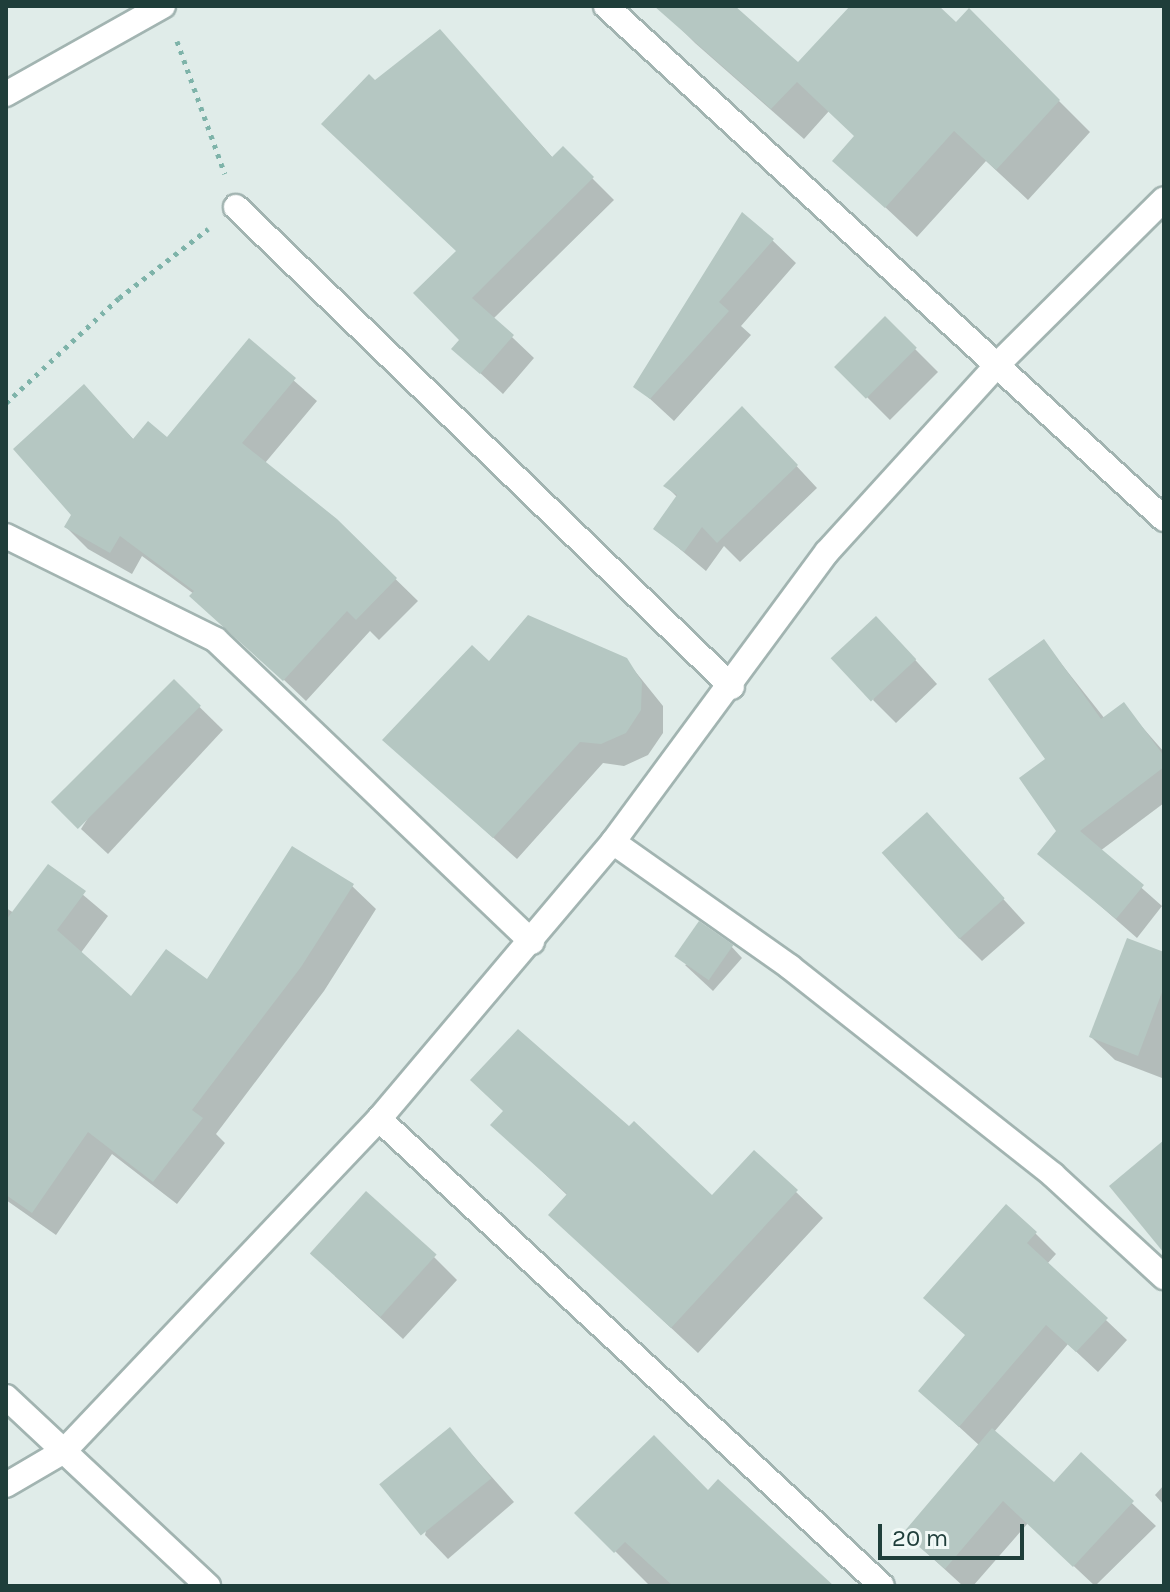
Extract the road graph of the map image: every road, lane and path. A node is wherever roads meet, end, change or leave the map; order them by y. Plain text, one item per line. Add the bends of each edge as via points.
1 (163, 6) edge
2 (606, 6) edge
3 (6, 94) edge
4 (1164, 199) edge
5 (236, 207) junction
6 (997, 365) junction
7 (6, 403) edge
8 (1164, 519) edge
9 (6, 536) edge
10 (732, 687) junction
11 (613, 842) junction
12 (532, 942) junction
13 (379, 1119) junction
14 (1164, 1277) edge
15 (6, 1397) edge
16 (64, 1451) junction
17 (6, 1485) edge
18 (208, 1586) edge
19 (882, 1586) edge

1 - 3 street
1 - 5 path via 207,115
2 - 6 street
4 - 6 street
5 - 7 path via 119,298
5 - 10 street
6 - 8 street
6 - 10 street via 827,552
9 - 12 street via 216,640
10 - 11 street
11 - 12 street
11 - 14 street via 790,967 1041,1165
12 - 13 street
13 - 16 street
13 - 19 street
15 - 16 street
16 - 17 street
16 - 18 street

